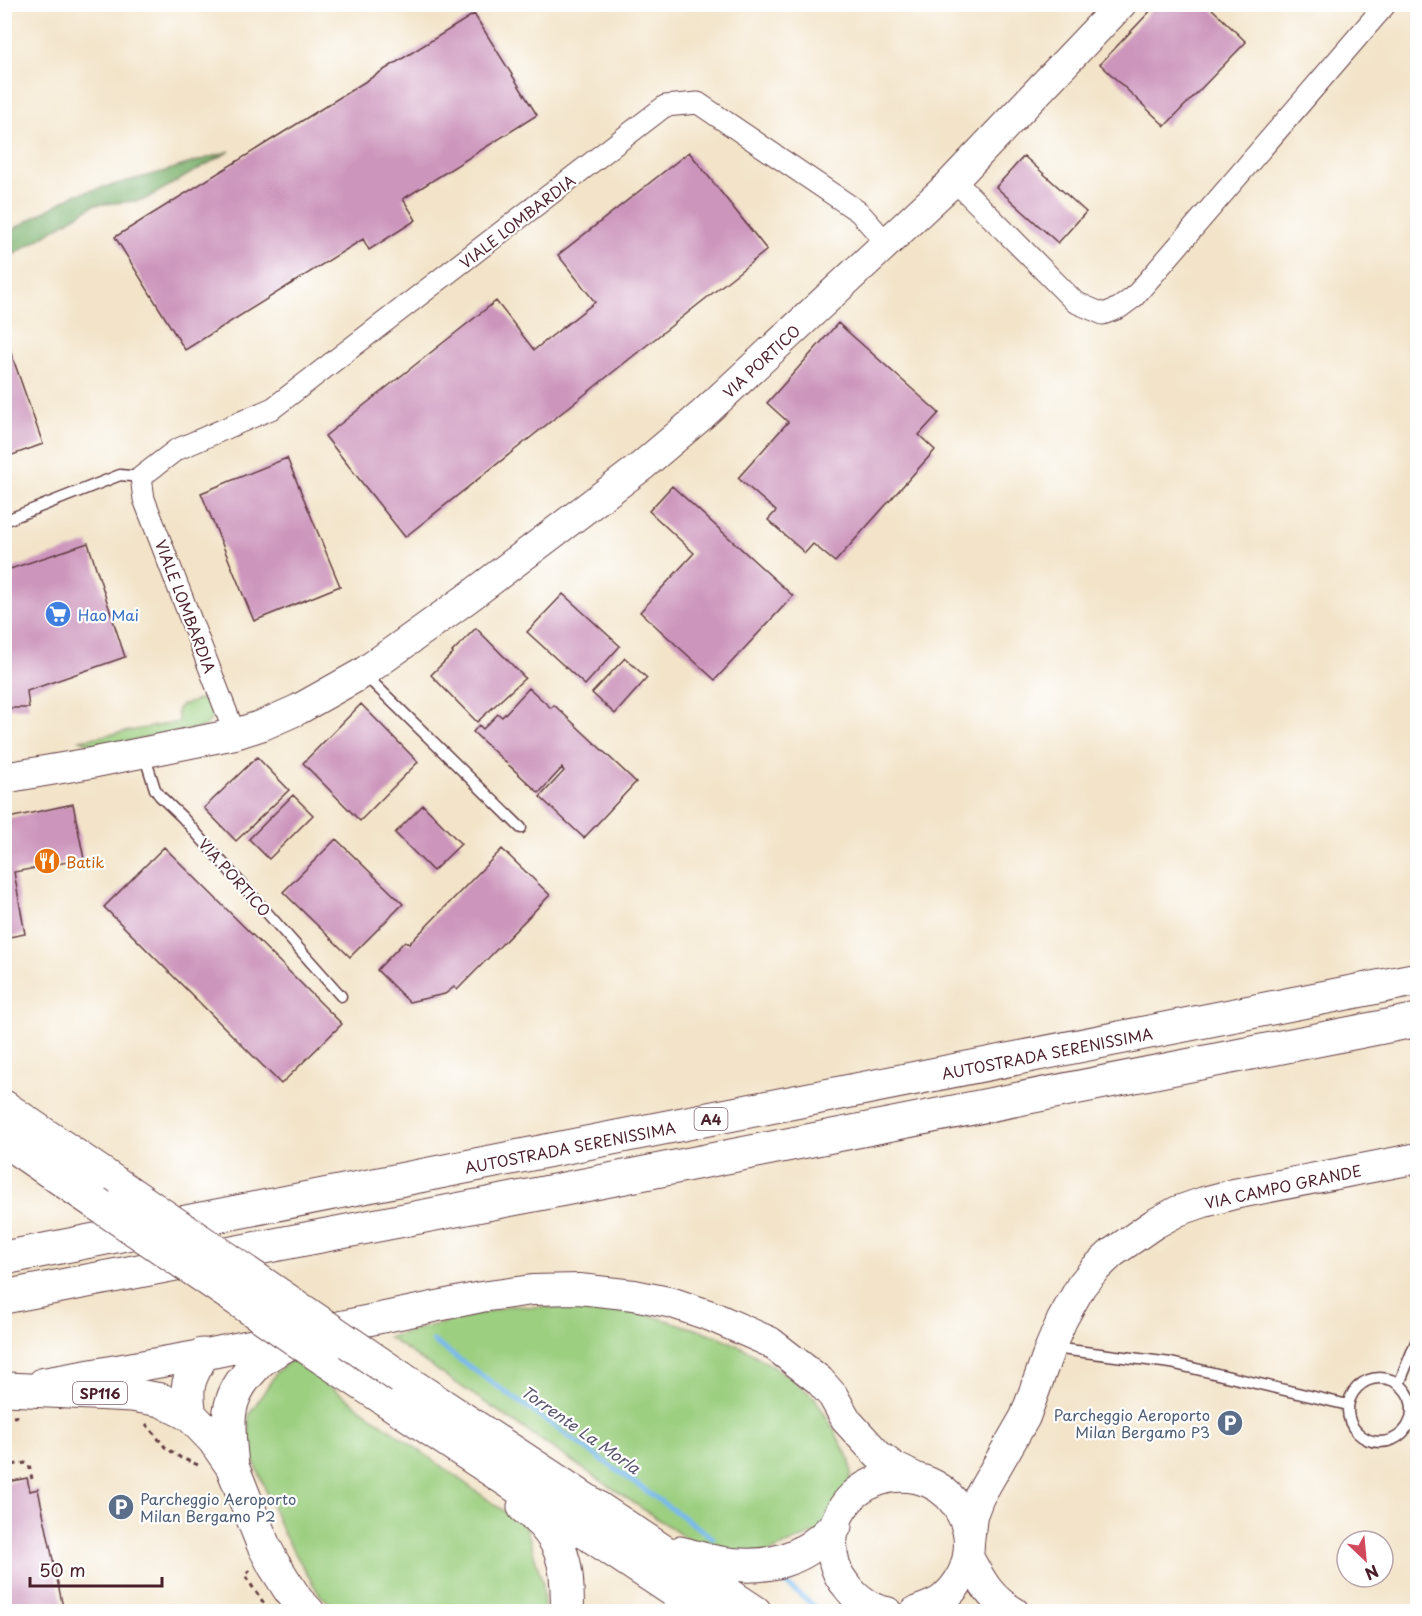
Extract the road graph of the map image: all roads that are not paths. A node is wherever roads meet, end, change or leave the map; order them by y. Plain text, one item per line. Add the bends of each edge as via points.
1 (1121, 4) edge
2 (1386, 4) edge
3 (948, 186) junction
4 (885, 245) junction
5 (141, 477) junction
6 (4, 521) edge
7 (363, 673) junction
8 (235, 734) junction
9 (143, 752) junction
10 (4, 778) edge
11 (521, 828) dead end
12 (1418, 979) edge
13 (341, 996) dead end
14 (1418, 1020) edge
15 (4, 1107) edge
16 (4, 1140) edge
17 (1418, 1158) edge
18 (1371, 1178) dead end
19 (1287, 1184) junction
20 (4, 1258) edge
21 (4, 1297) edge
22 (1418, 1337) edge
23 (314, 1346) junction
24 (1050, 1348) junction
25 (202, 1355) junction
26 (1399, 1384) junction
27 (5, 1399) edge
28 (1348, 1405) junction
29 (190, 1415) junction
30 (847, 1421) junction
31 (1414, 1427) edge
32 (449, 1440) junction
33 (999, 1460) junction
34 (220, 1470) junction
35 (928, 1483) junction
36 (853, 1496) junction
37 (835, 1526) junction
38 (658, 1547) junction
39 (969, 1550) junction
40 (308, 1611) edge
41 (567, 1611) edge
42 (706, 1611) edge
43 (755, 1611) edge
44 (887, 1611) edge
45 (915, 1611) edge
46 (1014, 1611) edge

1 - 3 main road, VIA PORTICO
2 - 3 street via 1134,297 1119,308 1103,314 1075,302 957,183
3 - 4 main road, VIA PORTICO
4 - 5 street, VIALE LOMBARDIA via 859,212 698,103 665,106 273,408 176,450
4 - 7 main road, VIA PORTICO via 642,466
5 - 6 lane via 120,474
5 - 8 street, VIALE LOMBARDIA via 144,499
7 - 8 main road, VIA PORTICO via 299,709
7 - 11 lane
8 - 9 main road, VIA PORTICO
9 - 10 main road, VIA PORTICO
9 - 13 lane, VIA PORTICO via 160,796
12 - 20 highway, AUTOSTRADA SERENISSIMA / A4
14 - 21 highway
15 - 38 highway, bridge via 401,1378
16 - 23 highway, bridge
17 - 19 main road, VIA CAMPO GRANDE
18 - 19 lane via 1313,1188
19 - 24 main road, VIA CAMPO GRANDE via 1234,1194 1178,1211 1112,1253 1081,1286
22 - 26 lane
23 - 25 main road, SP116
23 - 30 main road, SP116 via 481,1297 579,1289 634,1295 711,1316 770,1342 819,1380
23 - 32 highway via 372,1391
23 - 34 highway, SP116 via 260,1360 238,1388 231,1402 229,1438
24 - 28 lane via 1171,1363
24 - 33 main road, VIA CAMPO GRANDE via 1025,1417
25 - 27 main road, SP116
25 - 29 highway via 186,1394
26 - 28 lane via 1390,1379 1368,1381 1359,1386
26 - 31 lane via 1411,1398
27 - 29 highway, SP116 via 132,1395 161,1400
28 - 31 lane via 1351,1425 1365,1439 1385,1443
29 - 34 highway, SP116 via 214,1440
30 - 35 main road, SP116 via 878,1455
30 - 36 main road, SP116 via 859,1455
32 - 41 highway via 473,1468 539,1518 553,1536 563,1556
32 - 42 highway
33 - 35 main road, VIA CAMPO GRANDE via 971,1479
33 - 39 main road, VIA CAMPO GRANDE via 972,1515
34 - 40 highway, SP116 via 274,1565
35 - 36 main road, VIA CAMPO GRANDE via 899,1476 866,1485
35 - 39 main road via 958,1507 968,1530
36 - 37 main road
37 - 38 highway via 806,1550 772,1564 720,1563
37 - 44 main road via 832,1551 843,1581 866,1604
38 - 43 highway
39 - 45 main road, VIA CAMPO GRANDE via 955,1587 943,1599
39 - 46 main road via 991,1595

